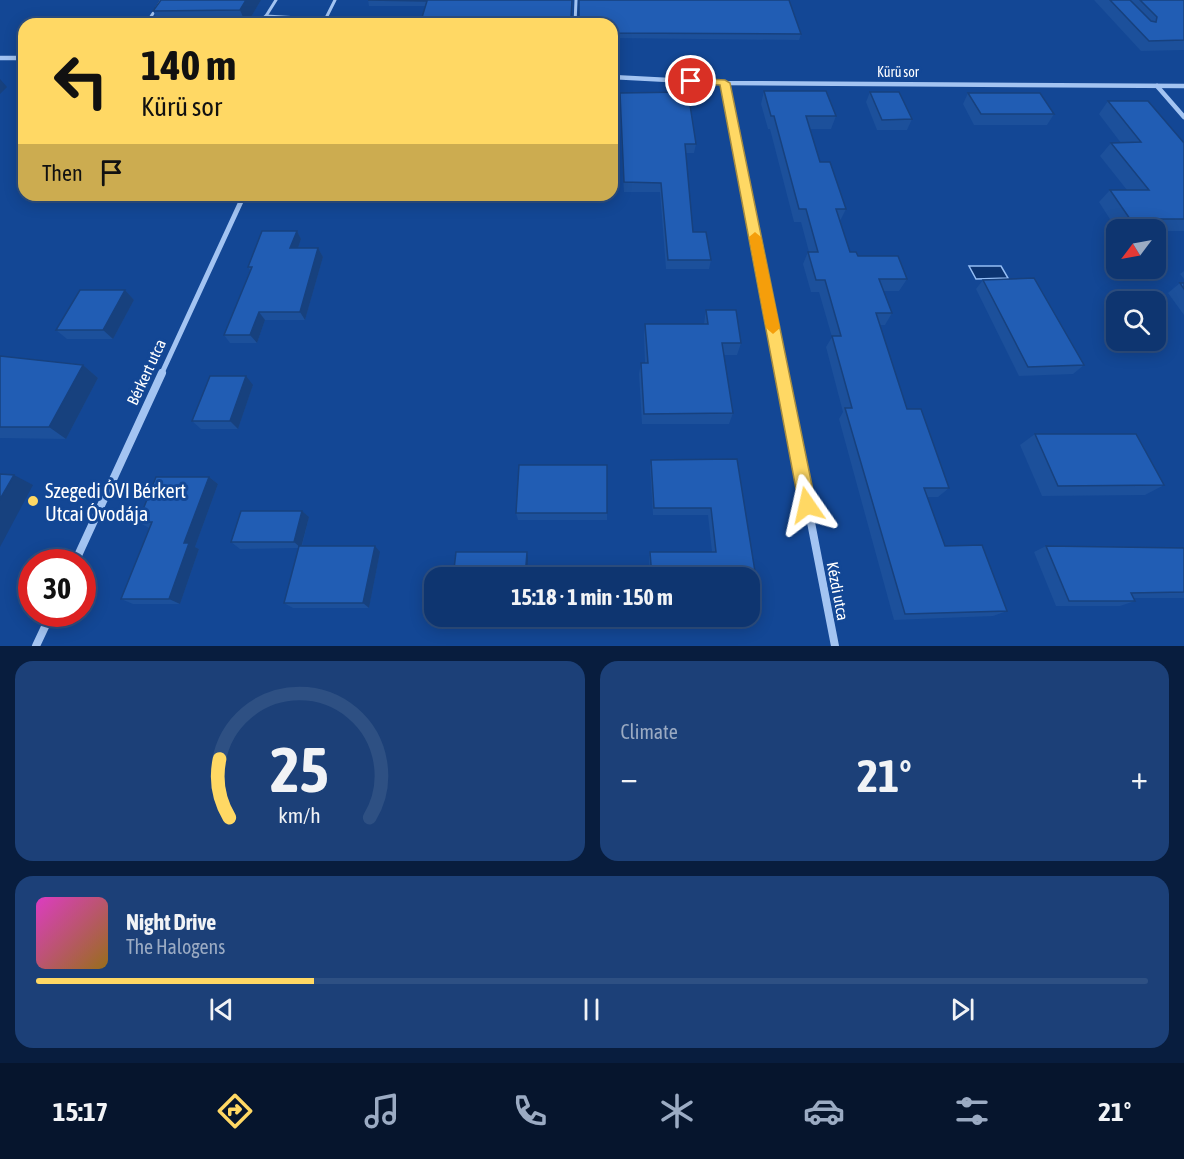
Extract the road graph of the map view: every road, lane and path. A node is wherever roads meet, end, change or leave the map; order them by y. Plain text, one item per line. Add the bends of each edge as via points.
1 (162, 0) edge
2 (276, 0) edge
3 (335, 0) edge
4 (576, 0) edge
5 (266, 16) junction
6 (150, 18) edge
7 (264, 18) edge
8 (299, 18) edge
9 (325, 18) edge
10 (575, 18) edge
11 (0, 58) edge
12 (18, 58) edge
13 (618, 77) edge
14 (725, 83) junction
15 (1158, 86) junction
16 (1184, 86) edge
17 (1184, 117) edge
18 (241, 201) edge
19 (81, 549) edge
20 (45, 627) edge
21 (36, 646) edge
22 (835, 646) edge

1 - 6 lane
2 - 5 lane
3 - 9 lane
4 - 10 lane
5 - 7 lane
5 - 8 lane
11 - 12 street
13 - 14 street, Kürü sor
14 - 15 street, Kürü sor
14 - 22 street, Kézdi utca
15 - 16 street, Kürü sor
15 - 17 street
18 - 19 street, Bérkert utca
20 - 21 street

